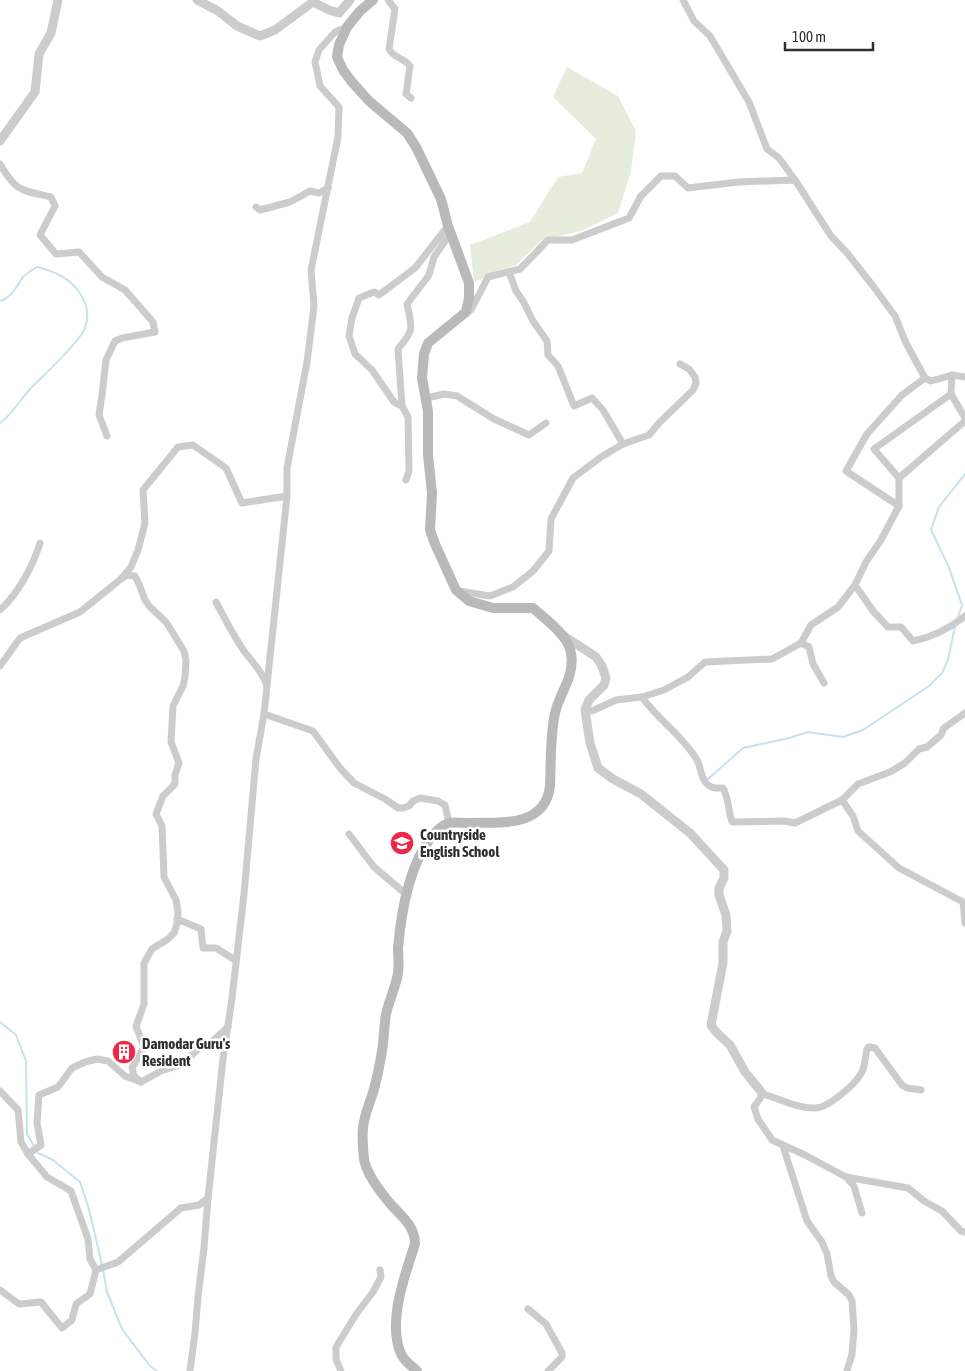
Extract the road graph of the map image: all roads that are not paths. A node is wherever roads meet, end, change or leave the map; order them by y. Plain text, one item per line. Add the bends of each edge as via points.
1 (58, 0) edge
2 (197, 0) edge
3 (350, 0) edge
4 (388, 0) edge
5 (683, 0) edge
6 (368, 1) edge
7 (347, 26) junction
8 (411, 98) dead end
9 (0, 140) edge
10 (0, 164) edge
11 (795, 180) junction
12 (328, 188) junction
13 (256, 207) dead end
14 (449, 230) junction
15 (509, 272) junction
16 (466, 312) junction
17 (680, 364) dead end
18 (952, 375) junction
19 (965, 377) edge
20 (925, 378) junction
21 (951, 394) junction
22 (427, 398) junction
23 (402, 406) junction
24 (965, 420) edge
25 (546, 423) dead end
26 (108, 436) dead end
27 (623, 444) junction
28 (899, 478) junction
29 (406, 480) dead end
30 (287, 496) junction
31 (899, 506) junction
32 (40, 543) dead end
33 (121, 579) junction
34 (856, 585) junction
35 (456, 590) junction
36 (216, 602) dead end
37 (0, 610) edge
38 (963, 618) edge
39 (561, 634) junction
40 (801, 643) junction
41 (1, 662) edge
42 (824, 683) dead end
43 (267, 686) junction
44 (642, 697) junction
45 (585, 710) junction
46 (965, 713) edge
47 (264, 714) junction
48 (842, 800) junction
49 (449, 823) junction
50 (349, 834) dead end
51 (407, 896) junction
52 (177, 918) junction
53 (965, 923) edge
54 (235, 960) junction
55 (228, 1027) junction
56 (141, 1082) junction
57 (921, 1090) dead end
58 (0, 1091) edge
59 (763, 1094) junction
60 (783, 1146) junction
61 (28, 1154) junction
62 (846, 1176) junction
63 (208, 1198) junction
64 (862, 1213) dead end
65 (965, 1232) edge
66 (96, 1270) junction
67 (380, 1270) dead end
68 (0, 1290) edge
69 (528, 1309) dead end
70 (190, 1371) edge
71 (341, 1371) edge
72 (417, 1371) edge
73 (548, 1371) edge
74 (847, 1371) edge

1 - 9 street via 51,33 39,54 35,92
2 - 3 street via 237,26 260,36 275,30 313,2 339,13
4 - 8 street via 395,9 389,49 391,54 410,66 406,94
5 - 11 street via 694,21 710,36 749,102 767,149 779,158
6 - 7 main road
7 - 12 street via 334,32 319,50 315,62 320,86 339,107 338,137
7 - 14 main road via 337,57 343,70 369,101 412,140 441,199
10 - 26 street via 10,181 21,190 51,197 55,206 40,235 56,254 79,252 102,277 125,290 153,322 155,332 115,341 106,360 98,415
11 - 15 street via 688,188 675,176 661,176 641,196 629,218 572,240 548,240 520,269
11 - 20 street via 831,236 894,316
12 - 13 street via 260,210
12 - 30 street via 311,270 314,306 287,468
14 - 16 main road via 469,283
14 - 23 street via 434,257 429,275 408,304 412,328 398,348
14 - 23 street via 415,268 379,294 374,292 359,298 352,318 349,336 355,354 372,370 394,402
15 - 16 street via 488,278 471,310
15 - 27 street via 532,321 547,341 548,355 558,366 574,406 592,398
16 - 22 main road via 428,343 422,378
17 - 27 street via 695,377 693,390 649,435
18 - 19 street
18 - 20 street via 931,381
18 - 21 street
20 - 31 street via 902,395 867,434 846,471
21 - 24 street
21 - 28 street via 874,449
22 - 25 street via 444,394 456,396 529,435
22 - 35 main road via 432,493 430,530
23 - 29 street via 408,417 409,471
24 - 28 street
27 - 35 street via 573,478 551,519 549,551 533,571 513,587 490,596
28 - 31 street
30 - 33 street via 242,503 226,468 193,445 178,447 143,490 145,523 131,567
30 - 43 street
31 - 34 street
32 - 37 street via 21,585
33 - 41 street via 80,612 20,638
33 - 52 street via 127,575 135,576 145,600 166,622 186,660 183,686 173,706 171,742 179,764 175,784 163,796 156,814 162,826 164,877 176,900
34 - 38 street via 888,627 901,627 913,641 931,637
34 - 40 street via 838,607 811,625
35 - 39 main road via 469,601 484,606 534,608
36 - 43 street
39 - 45 street via 596,657 606,678
39 - 49 main road via 573,656 554,714 549,797 536,814 522,819
40 - 42 street via 809,647 813,664
40 - 44 street via 772,659 705,662 688,677
43 - 47 street
44 - 45 street via 616,700 592,711
44 - 48 street via 697,760 706,784 723,788 728,797 732,822 795,823
45 - 59 street via 598,768 641,794 690,832 724,870 719,895 727,931 711,1025 730,1045 745,1072
46 - 48 street via 905,763 858,784
47 - 49 street via 313,731 354,783 398,808 409,806 420,798 438,801 445,805
47 - 54 street via 256,759
48 - 53 street via 858,831 899,868 963,902
49 - 51 main road via 430,838 420,853
50 - 51 street via 374,867
51 - 72 main road via 401,922 398,976 386,1013 375,1088 363,1127 364,1160 368,1171 415,1236 397,1307 397,1339 402,1356
52 - 54 street via 201,929 203,948 216,948
52 - 56 street via 174,933 152,949 144,963 144,1004 136,1026 144,1047 132,1068 134,1076
54 - 55 street
55 - 56 street via 183,1064
55 - 63 street
56 - 61 street via 126,1076 108,1061 97,1059 72,1068 58,1087 39,1095 37,1123 41,1145
57 - 59 street via 902,1085 874,1048 869,1047 858,1078 841,1094 817,1108 799,1106
58 - 61 street via 18,1110 21,1142
59 - 60 street via 754,1107 758,1118 772,1140
60 - 62 street
60 - 74 street via 807,1221 827,1254 831,1276 852,1301 854,1330
61 - 66 street via 47,1177 71,1191
62 - 64 street via 854,1186
62 - 65 street via 908,1188 942,1211
63 - 66 street via 199,1205 181,1208 118,1262
63 - 70 street
66 - 68 street via 90,1294 76,1304 72,1320 62,1328 41,1302 19,1304
67 - 71 street via 381,1277 373,1292 336,1348
69 - 73 street via 546,1324 562,1353

